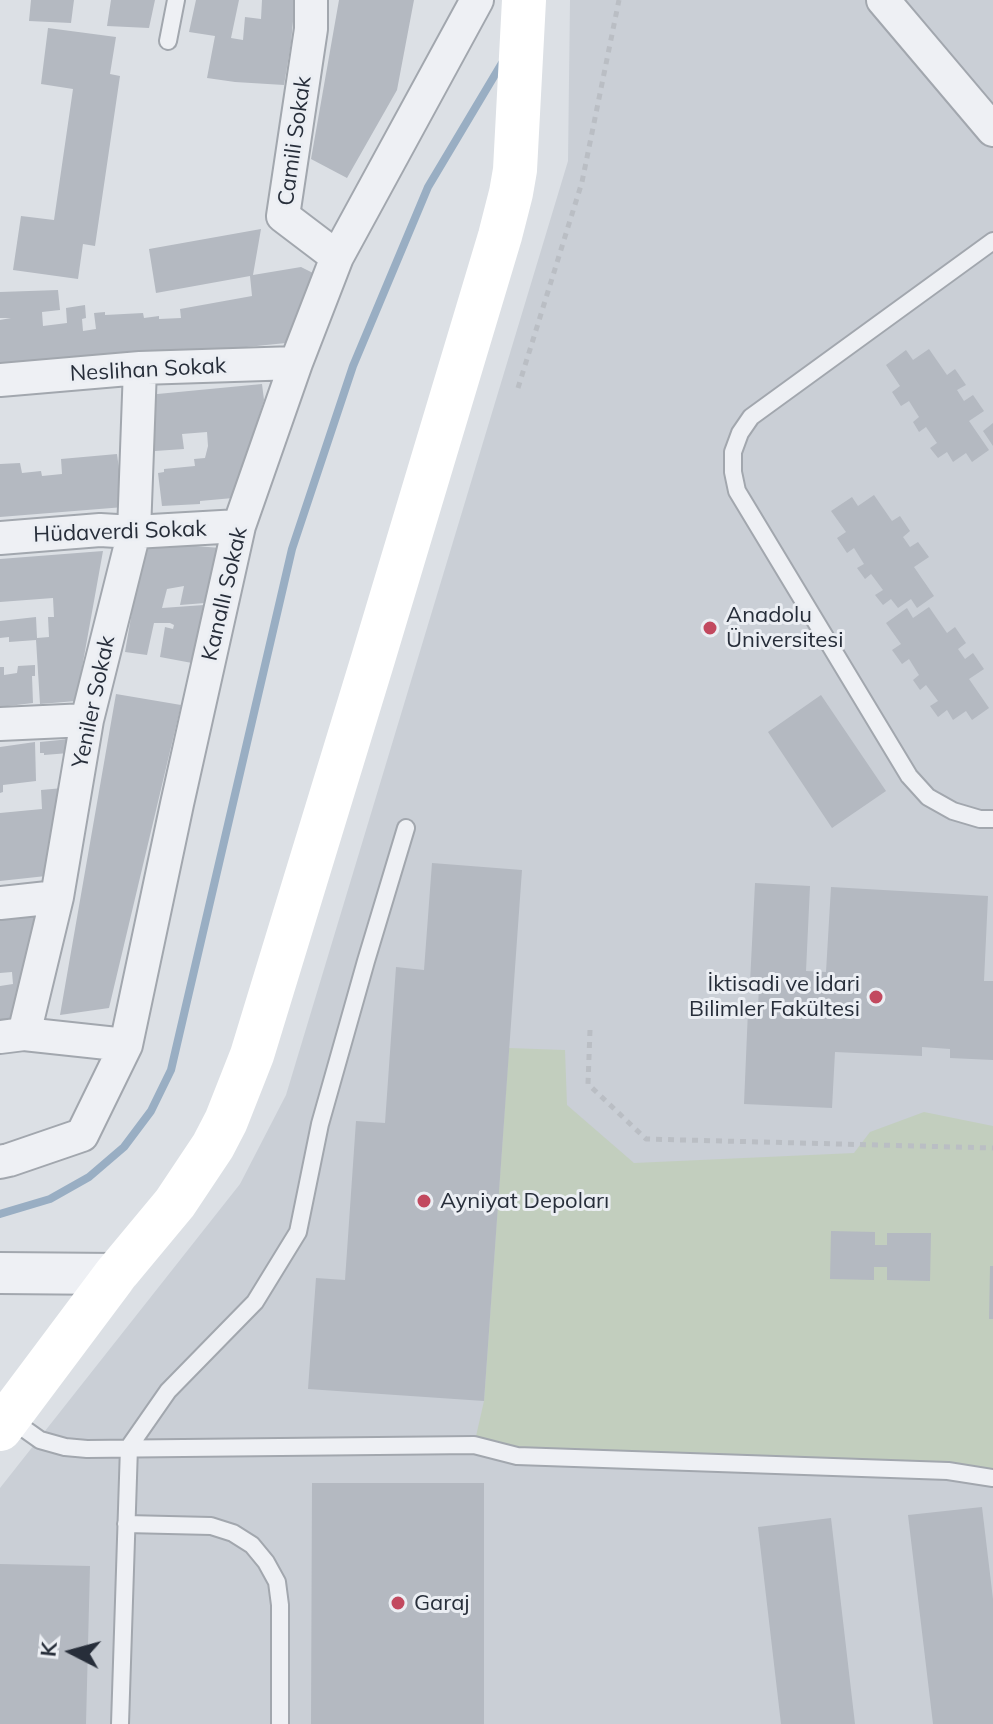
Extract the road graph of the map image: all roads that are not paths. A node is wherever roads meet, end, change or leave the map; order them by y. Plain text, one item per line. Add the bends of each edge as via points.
1 (176, 0) edge
2 (311, 0) edge
3 (477, 0) edge
4 (524, 0) edge
5 (883, 0) edge
6 (168, 41) dead end
7 (993, 130) edge
8 (993, 241) edge
9 (337, 257) junction
10 (296, 363) junction
11 (140, 368) junction
12 (0, 380) edge
13 (239, 526) junction
14 (134, 532) junction
15 (0, 538) edge
16 (87, 720) junction
17 (0, 724) edge
18 (993, 819) edge
19 (406, 828) dead end
20 (57, 897) junction
21 (0, 903) edge
22 (12, 1035) edge
23 (126, 1045) junction
24 (0, 1162) edge
25 (0, 1273) edge
26 (116, 1274) junction
27 (4, 1423) edge
28 (129, 1447) junction
29 (993, 1478) edge
30 (126, 1524) junction
31 (120, 1724) edge
32 (280, 1724) edge

1 - 6 lane
2 - 9 street, Camili Sokak via 283,216
3 - 9 street, Kanallı Sokak
4 - 26 main road via 515,170 500,236 265,1018 213,1146 175,1203
5 - 7 street
8 - 18 lane via 751,417 733,452 733,472 737,491 909,776 928,797 953,811
9 - 10 street, Kanallı Sokak
10 - 11 street, Neslihan Sokak
10 - 13 street, Kanallı Sokak
11 - 12 street, Neslihan Sokak
11 - 14 street, Yeniler Sokak
13 - 14 street, Hüdaverdi Sokak
13 - 23 street, Kanallı Sokak
14 - 15 street, Hüdaverdi Sokak
14 - 16 street, Yeniler Sokak
16 - 17 street
16 - 20 street, Yeniler Sokak
19 - 28 lane via 320,1124 298,1232 255,1302 168,1391
20 - 21 street
20 - 22 street, Yeniler Sokak
22 - 23 street
23 - 24 street, Kanallı Sokak via 82,1135
25 - 26 street
26 - 27 main road
27 - 28 lane via 65,1447
28 - 29 lane via 474,1445 517,1456 948,1471
28 - 30 lane
30 - 31 lane
30 - 32 lane via 211,1526 252,1545 266,1562 277,1582 280,1605

